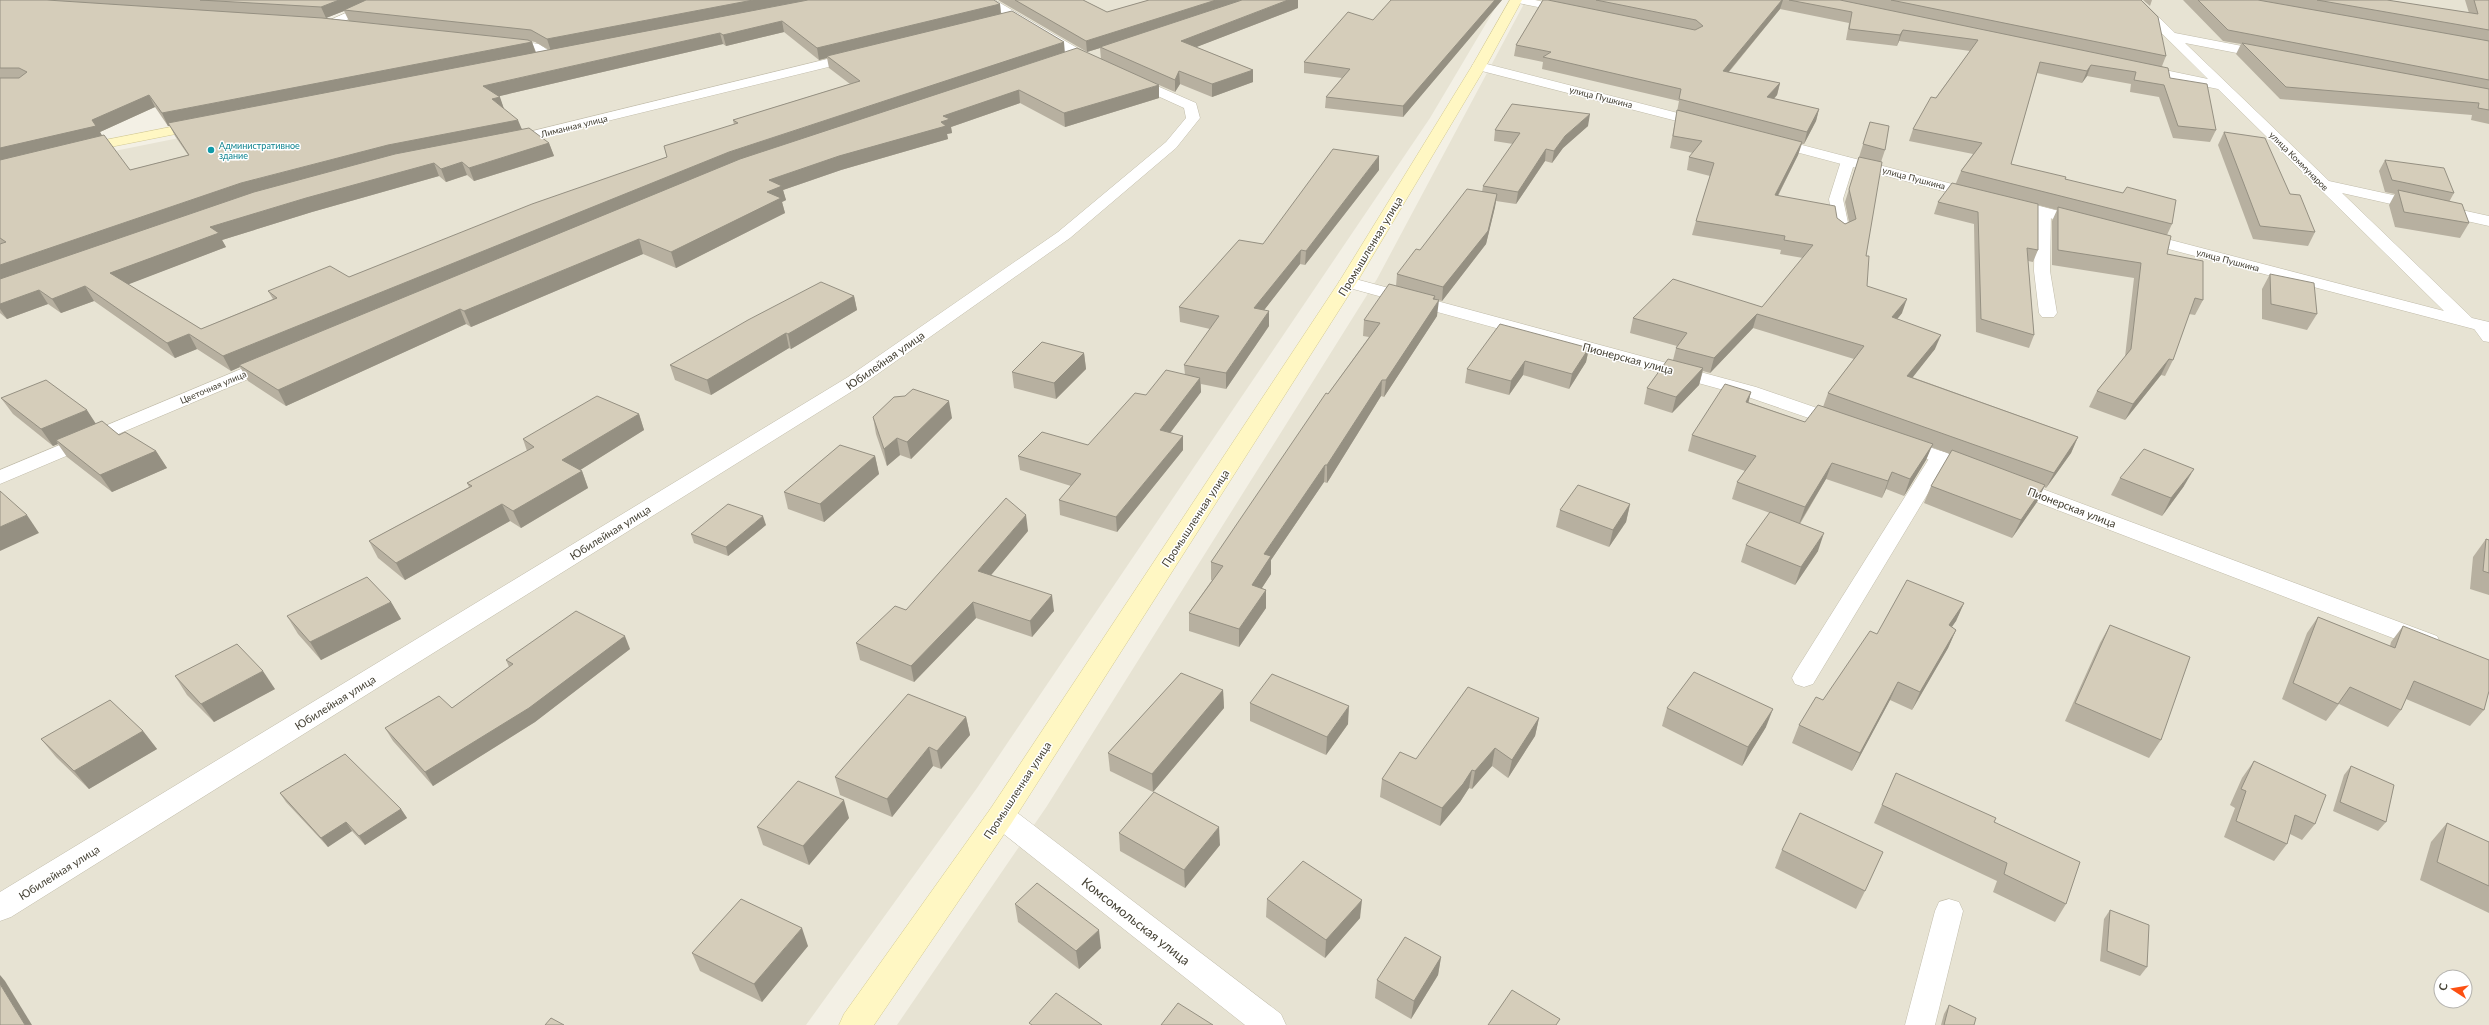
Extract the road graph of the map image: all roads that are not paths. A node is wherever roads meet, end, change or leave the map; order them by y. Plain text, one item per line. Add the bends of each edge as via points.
1 (385, 0) edge
2 (987, 0) edge
3 (1517, 0) edge
4 (2134, 0) edge
5 (1579, 13) edge
6 (1014, 17) junction
7 (999, 21) edge
8 (312, 23) edge
9 (327, 24) junction
10 (351, 27) edge
11 (2170, 36) junction
12 (492, 42) edge
13 (868, 53) edge
14 (1101, 53) edge
15 (1082, 57) junction
16 (2279, 57) edge
17 (529, 61) edge
18 (1056, 63) edge
19 (1479, 66) junction
20 (2131, 67) edge
21 (1107, 68) edge
22 (1121, 74) edge
23 (2224, 86) junction
24 (211, 123) edge
25 (1717, 127) edge
26 (1755, 137) edge
27 (498, 143) edge
28 (65, 152) edge
29 (1848, 161) junction
30 (2322, 184) junction
31 (2043, 212) junction
32 (2489, 221) edge
33 (2097, 226) edge
34 (1842, 232) edge
35 (2128, 234) edge
36 (1348, 282) junction
37 (2048, 313) dead end
38 (2481, 328) edge
39 (284, 357) edge
40 (1859, 429) edge
41 (1881, 437) edge
42 (1940, 457) junction
43 (0, 478) edge
44 (2444, 648) edge
45 (1804, 678) dead end
46 (1001, 816) junction
47 (0, 908) edge
48 (1949, 911) dead end
49 (855, 1025) edge
50 (1270, 1025) edge
51 (1920, 1025) edge

1 - 9 street
2 - 6 street
3 - 5 lane
3 - 19 street, Промышленная улица
4 - 11 street, улица Коммунаров
6 - 7 street
6 - 15 street
8 - 9 street
9 - 10 street
11 - 16 street
11 - 23 street, улица Коммунаров
12 - 17 street via 535,47 558,56
13 - 27 street, Лиманная улица
14 - 15 street
15 - 18 street
15 - 21 street
19 - 25 street, улица Пушкина
19 - 36 street, Промышленная улица
20 - 23 street
22 - 47 street, Юбилейная улица via 1191,106 1193,118 1171,145 1064,235 855,381
23 - 30 street, улица Коммунаров
24 - 28 street
26 - 29 street, улица Пушкина
29 - 31 street, улица Пушкина
29 - 34 lane via 1836,199
30 - 32 street
30 - 38 street, улица Коммунаров
31 - 33 street, улица Пушкина
31 - 37 lane via 2042,271
35 - 38 street, улица Пушкина
36 - 40 street, Пионерская улица via 1749,391
36 - 46 street, Промышленная улица
39 - 43 street, Цветочная улица
41 - 42 street, Пионерская улица
42 - 44 street, Пионерская улица
42 - 45 lane
46 - 49 street, Промышленная улица
46 - 50 street, Комсомольская улица
48 - 51 lane

